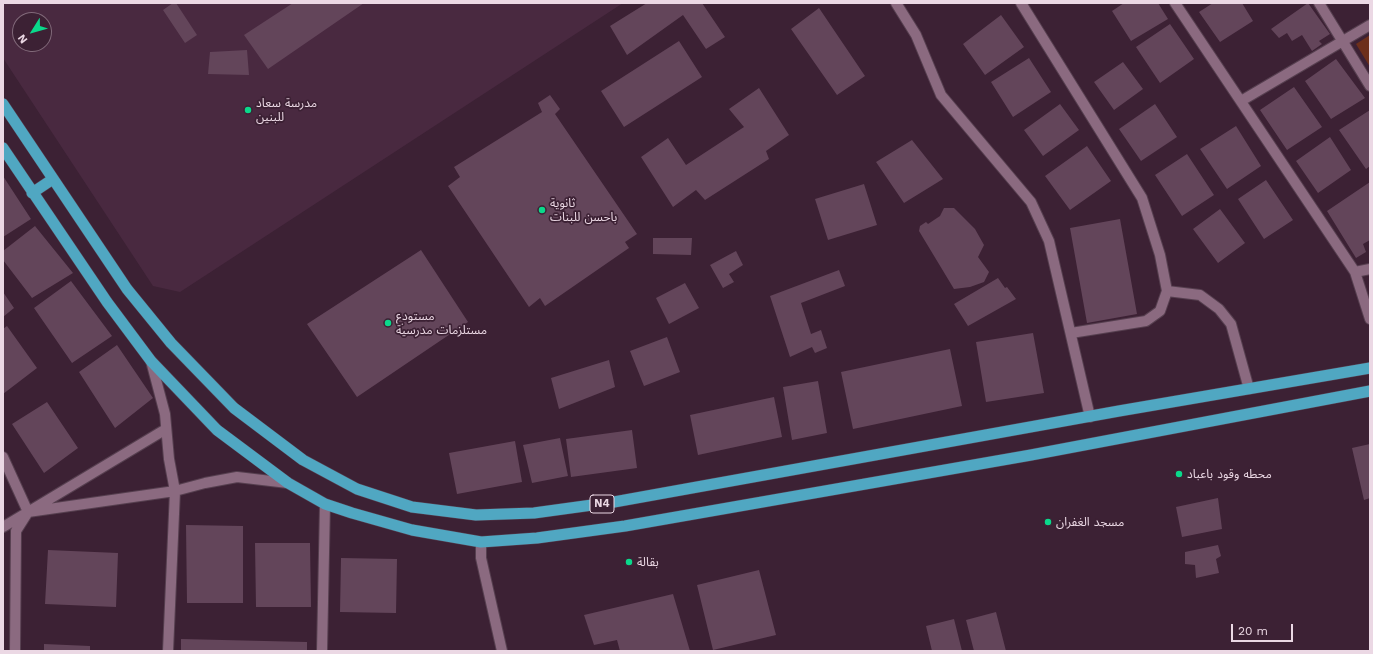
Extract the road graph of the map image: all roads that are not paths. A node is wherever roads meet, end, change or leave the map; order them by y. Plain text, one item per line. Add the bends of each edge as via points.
1 (896, 3) edge
2 (1021, 3) edge
3 (1175, 3) edge
4 (1319, 3) edge
5 (1370, 25) edge
6 (1343, 42) junction
7 (1370, 86) edge
8 (1241, 102) junction
9 (3, 104) edge
10 (3, 148) edge
11 (53, 179) junction
12 (32, 193) junction
13 (1370, 269) edge
14 (1355, 272) junction
15 (1167, 291) junction
16 (1370, 319) edge
17 (1070, 333) junction
18 (152, 361) junction
19 (1370, 368) edge
20 (1248, 389) junction
21 (1370, 391) edge
22 (1090, 416) junction
23 (166, 429) junction
24 (3, 457) edge
25 (288, 483) junction
26 (175, 491) junction
27 (325, 504) junction
28 (28, 512) junction
29 (3, 527) edge
30 (481, 542) junction
31 (15, 651) edge
32 (168, 651) edge
33 (322, 651) edge
34 (502, 651) edge

1 - 17 street via 916,35 941,95 1031,202 1049,241
2 - 15 street via 1142,198 1160,255
3 - 8 street
4 - 6 street
5 - 6 street
6 - 7 street
6 - 8 street
8 - 14 street
9 - 11 highway, N4
10 - 12 highway, N4
11 - 12 highway
11 - 22 highway, N4 via 127,289 171,343 234,408 303,460 357,488 412,506 476,515 534,513 614,502
12 - 18 highway, N4 via 107,302
13 - 14 street
14 - 16 street
15 - 17 street via 1160,311 1146,321
15 - 20 street via 1200,295 1219,310 1231,324
17 - 22 street
18 - 23 street via 165,414
18 - 25 highway, N4 via 217,430
19 - 20 highway, N4
20 - 22 highway, N4
21 - 30 highway, N4 via 1031,455 625,526 537,538
23 - 26 street
23 - 28 street
24 - 28 street
25 - 26 street via 237,477
25 - 27 highway, N4
26 - 28 street
26 - 32 street
27 - 30 highway, N4 via 412,530
27 - 33 street
28 - 29 street
28 - 31 street via 16,531
30 - 34 street via 481,558

